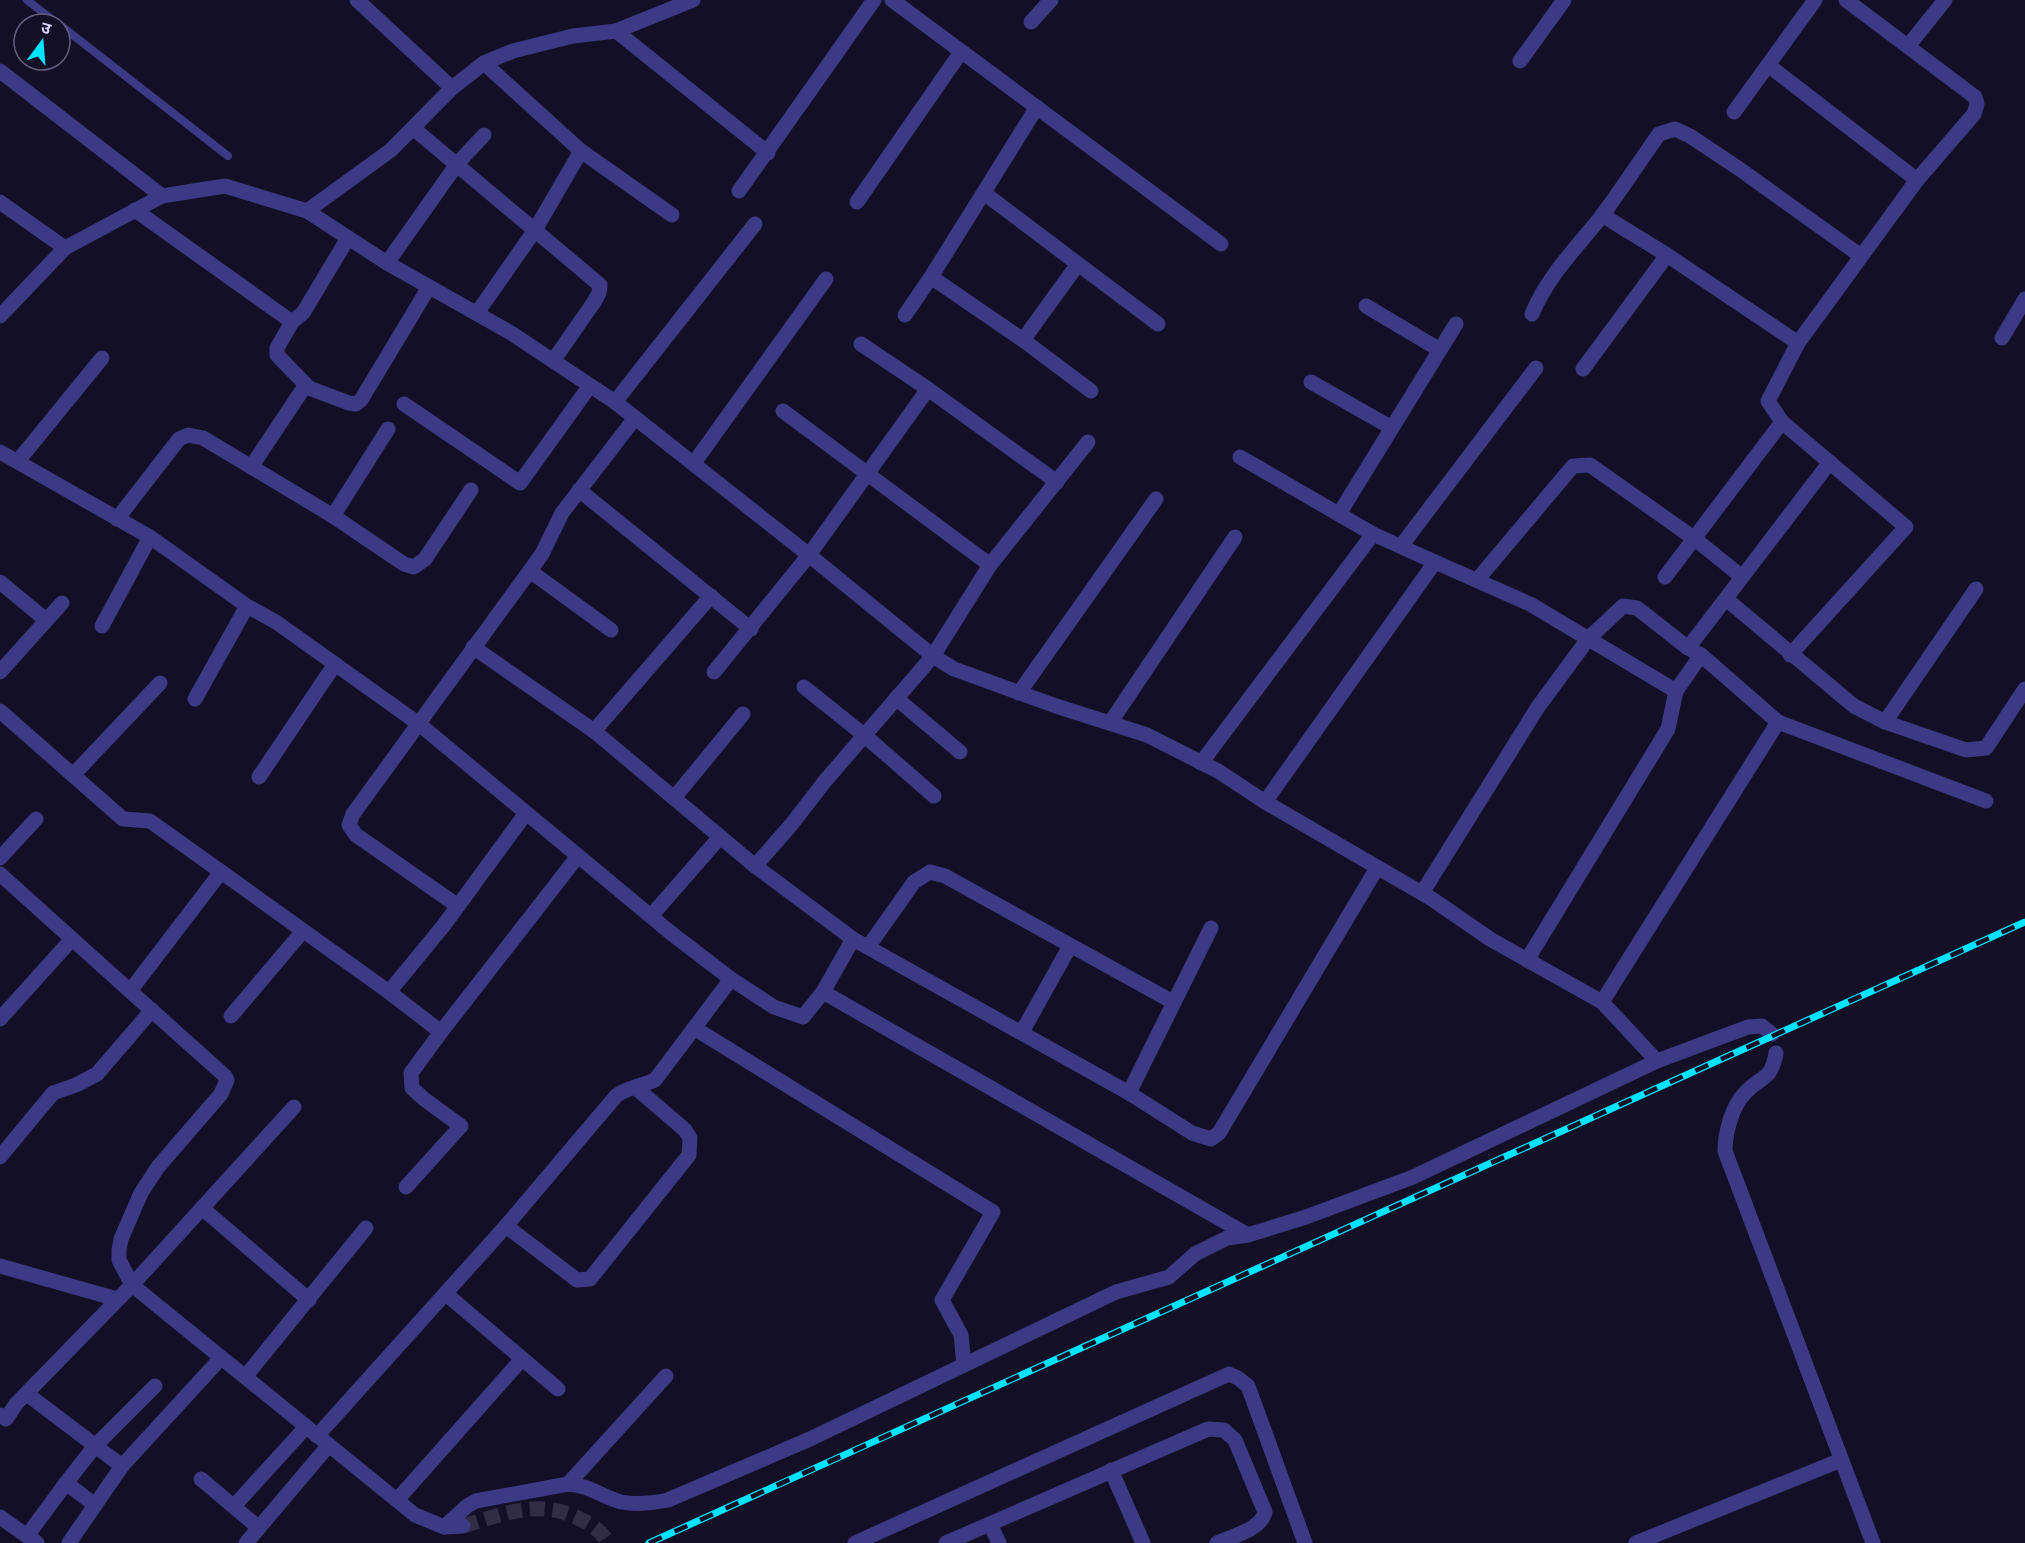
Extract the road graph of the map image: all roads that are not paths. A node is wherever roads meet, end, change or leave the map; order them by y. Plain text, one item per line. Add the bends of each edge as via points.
1 (27, 0) edge
2 (357, 0) edge
3 (693, 0) edge
4 (874, 0) edge
5 (892, 0) edge
6 (1050, 0) edge
7 (1564, 0) edge
8 (1815, 0) edge
9 (1846, 0) edge
10 (1945, 0) edge
11 (42, 12) edge
12 (1031, 22) dead end
13 (616, 31) junction
14 (72, 35) edge
15 (1908, 46) junction
16 (961, 52) junction
17 (1520, 61) dead end
18 (484, 63) junction
19 (1768, 65) junction
20 (0, 71) edge
21 (452, 88) junction
22 (1037, 107) junction
23 (1734, 112) dead end
24 (413, 128) junction
25 (484, 135) dead end
26 (581, 151) junction
27 (768, 153) junction
28 (228, 156) dead end
29 (457, 164) junction
30 (1917, 180) junction
31 (739, 191) dead end
32 (984, 193) junction
33 (162, 196) junction
34 (0, 202) edge
35 (857, 202) dead end
36 (135, 210) junction
37 (307, 211) junction
38 (672, 215) dead end
39 (1602, 215) junction
40 (755, 224) dead end
41 (536, 230) junction
42 (348, 238) junction
43 (1221, 244) dead end
44 (65, 248) junction
45 (1667, 255) junction
46 (1861, 256) junction
47 (387, 262) junction
48 (1078, 264) junction
49 (931, 277) junction
50 (826, 279) dead end
51 (429, 287) junction
52 (2025, 298) edge
53 (1366, 306) dead end
54 (477, 313) junction
55 (1532, 314) dead end
56 (905, 315) dead end
57 (0, 316) edge
58 (292, 322) junction
59 (1158, 324) dead end
60 (1456, 324) dead end
61 (2001, 338) dead end
62 (1023, 340) junction
63 (1798, 343) junction
64 (861, 344) dead end
65 (1440, 350) junction
66 (102, 358) dead end
67 (553, 361) junction
68 (1536, 368) dead end
69 (1583, 369) dead end
70 (1311, 382) dead end
71 (589, 387) junction
72 (309, 388) junction
73 (928, 389) junction
74 (1091, 391) dead end
75 (615, 402) junction
76 (404, 404) dead end
77 (783, 411) dead end
78 (635, 418) junction
79 (1782, 422) junction
80 (1392, 428) junction
81 (388, 429) dead end
82 (1088, 442) dead end
83 (0, 452) edge
84 (1240, 457) dead end
85 (18, 461) junction
86 (1830, 462) junction
87 (694, 464) junction
88 (251, 467) junction
89 (867, 473) junction
90 (1057, 482) junction
91 (471, 490) dead end
92 (579, 490) junction
93 (1156, 499) dead end
94 (1339, 514) junction
95 (333, 516) junction
96 (117, 519) junction
97 (1373, 534) junction
98 (150, 537) junction
99 (1235, 537) dead end
100 (1695, 538) junction
101 (1401, 546) junction
102 (809, 555) junction
103 (1436, 562) junction
104 (990, 566) junction
105 (530, 571) junction
106 (1665, 577) dead end
107 (1742, 577) junction
108 (1477, 580) junction
109 (0, 582) edge
110 (1976, 588) dead end
111 (711, 596) junction
112 (1726, 599) junction
113 (62, 603) dead end
114 (247, 606) junction
115 (46, 620) junction
116 (102, 626) dead end
117 (750, 629) junction
118 (611, 630) dead end
119 (1587, 639) junction
120 (473, 647) junction
121 (1694, 651) junction
122 (1790, 655) junction
123 (933, 656) junction
124 (335, 664) junction
125 (0, 672) edge
126 (714, 672) dead end
127 (160, 683) dead end
128 (804, 687) dead end
129 (2025, 689) edge
130 (1676, 691) junction
131 (1019, 693) junction
132 (896, 698) junction
133 (195, 699) dead end
134 (0, 711) edge
135 (743, 714) dead end
136 (1779, 722) junction
137 (1884, 722) junction
138 (1110, 723) junction
139 (419, 724) junction
140 (594, 731) junction
141 (864, 735) junction
142 (960, 752) dead end
143 (1201, 763) junction
144 (74, 775) junction
145 (258, 777) dead end
146 (934, 796) dead end
147 (674, 798) junction
148 (1986, 801) dead end
149 (1265, 802) junction
150 (526, 813) junction
151 (36, 819) dead end
152 (720, 837) junction
153 (578, 856) junction
154 (0, 858) edge
155 (755, 866) junction
156 (1377, 868) junction
157 (221, 872) junction
158 (0, 874) edge
159 (1422, 893) junction
160 (458, 906) junction
161 (651, 916) junction
162 (1211, 928) dead end
163 (303, 931) junction
164 (72, 939) junction
165 (853, 939) junction
166 (1070, 946) junction
167 (868, 947) junction
168 (1527, 960) junction
169 (731, 979) junction
170 (130, 991) junction
171 (389, 992) junction
172 (823, 992) junction
173 (1173, 1002) junction
174 (1602, 1002) junction
175 (152, 1010) junction
176 (231, 1016) dead end
177 (0, 1019) edge
178 (694, 1028) junction
179 (441, 1032) junction
180 (1022, 1032) junction
181 (1772, 1034) dead end
182 (1776, 1053) dead end
183 (1657, 1061) junction
184 (635, 1087) junction
185 (1129, 1093) junction
186 (294, 1107) dead end
187 (0, 1157) edge
188 (406, 1187) dead end
189 (202, 1208) junction
190 (506, 1226) junction
191 (366, 1228) dead end
192 (1248, 1234) junction
193 (0, 1266) edge
194 (132, 1285) junction
195 (446, 1294) junction
196 (117, 1299) junction
197 (309, 1300) junction
198 (221, 1358) junction
199 (522, 1359) junction
200 (964, 1365) junction
201 (666, 1376) dead end
202 (245, 1377) junction
203 (155, 1386) dead end
204 (558, 1389) dead end
205 (27, 1394) junction
206 (2, 1421) edge
207 (312, 1431) junction
208 (330, 1445) junction
209 (95, 1446) junction
210 (1841, 1460) junction
211 (122, 1466) junction
212 (1111, 1470) junction
213 (201, 1479) dead end
214 (66, 1483) junction
215 (568, 1484) junction
216 (397, 1500) junction
217 (95, 1505) junction
218 (234, 1506) junction
219 (0, 1517) edge
220 (990, 1524) junction
221 (463, 1526) tunnel mouth
222 (444, 1527) junction
223 (260, 1528) junction
224 (32, 1540) edge
225 (69, 1543) edge
226 (246, 1543) edge
227 (855, 1543) edge
228 (946, 1543) edge
229 (999, 1543) edge
230 (1143, 1543) edge
231 (1217, 1543) edge
232 (1305, 1543) edge
233 (1636, 1543) edge
234 (1873, 1543) edge

1 - 11 lane
2 - 21 street
3 - 13 street
4 - 27 street
5 - 16 street
6 - 12 street
7 - 17 street
8 - 19 street
9 - 15 street
10 - 15 street
13 - 18 street via 573,36 513,51
13 - 27 street
14 - 28 lane
15 - 30 street via 1975,97 1977,104 1974,114
16 - 22 street
16 - 35 street
18 - 21 street
18 - 26 street
19 - 23 street
19 - 30 street
20 - 33 street
21 - 24 street
22 - 32 street
22 - 43 street
24 - 29 street
24 - 37 street via 391,150
25 - 29 street
26 - 38 street
26 - 41 street
27 - 31 street
29 - 41 street
29 - 47 street
30 - 46 street
32 - 48 street
32 - 49 street
33 - 36 street
33 - 37 street via 225,186
34 - 44 street
36 - 44 street
36 - 58 street
37 - 42 street
39 - 45 street
39 - 46 street via 1659,134 1675,129 1738,168
39 - 55 street via 1554,274
40 - 75 street
41 - 54 street
41 - 67 street via 600,285 594,302
42 - 47 street
42 - 58 street via 303,313
44 - 57 street
45 - 63 street
45 - 69 street
46 - 63 street
47 - 51 street
48 - 59 street
48 - 62 street
49 - 56 street
49 - 62 street
50 - 87 street
51 - 54 street
51 - 72 street via 361,400 350,403
52 - 61 street
53 - 65 street
54 - 67 street
58 - 72 street via 277,355
60 - 65 street
62 - 74 street
63 - 79 street via 1768,401
64 - 73 street
65 - 80 street
66 - 85 street
67 - 71 street
68 - 101 street
70 - 80 street
71 - 75 street
71 - 76 street via 520,483
72 - 88 street via 298,394
73 - 89 street
73 - 90 street
75 - 78 street
77 - 89 street
78 - 87 street
78 - 92 street
79 - 86 street
79 - 100 street
80 - 94 street
81 - 95 street
82 - 90 street
83 - 85 street
84 - 94 street
85 - 96 street
86 - 107 street
86 - 122 street via 1906,527
87 - 102 street
88 - 95 street
88 - 96 street via 203,438 188,435 179,439
89 - 102 street
89 - 104 street
90 - 104 street
91 - 95 street via 425,559 414,567
92 - 105 street via 561,513
92 - 111 street
93 - 131 street
94 - 97 street
96 - 98 street
97 - 101 street
97 - 143 street
98 - 114 street
98 - 116 street
99 - 138 street
100 - 106 street
100 - 107 street
100 - 108 street via 1590,465 1573,466
101 - 103 street
102 - 117 street
102 - 123 street
103 - 108 street
103 - 149 street
104 - 123 street
105 - 118 street
105 - 120 street
107 - 112 street
108 - 119 street via 1530,604
109 - 115 street
110 - 137 street
111 - 117 street
111 - 140 street
112 - 121 street
112 - 122 street
113 - 115 street
114 - 124 street via 276,621
114 - 133 street
115 - 125 street
117 - 126 street
119 - 121 street via 1623,606 1637,608
119 - 130 street
119 - 159 street via 1538,707
120 - 139 street
120 - 140 street
121 - 130 street
121 - 136 street
122 - 137 street via 1854,706
123 - 131 street via 954,669
123 - 132 street
124 - 139 street
124 - 145 street
127 - 144 street
128 - 141 street
129 - 137 street via 1986,748 1966,750
130 - 168 street via 1668,729
131 - 138 street
132 - 141 street
132 - 142 street
134 - 144 street
135 - 147 street
136 - 148 street
136 - 174 street
138 - 143 street via 1147,735
139 - 150 street
139 - 160 street via 349,825 356,835
140 - 147 street
141 - 146 street
141 - 155 street
143 - 149 street
144 - 157 street via 123,819 150,821
147 - 152 street
149 - 156 street
150 - 153 street
150 - 160 street
151 - 154 street
152 - 155 street
152 - 161 street
153 - 161 street
153 - 179 street
155 - 165 street
156 - 159 street
156 - 185 street via 1219,1133 1211,1138 1192,1133
157 - 163 street
157 - 170 street
158 - 164 street
159 - 168 street
160 - 171 street
161 - 169 street
162 - 173 street
163 - 171 street
163 - 176 street
164 - 170 street
164 - 177 street
165 - 167 street
165 - 172 street
166 - 167 street via 945,876 930,872 914,882
166 - 173 street
166 - 180 street
167 - 180 street
168 - 174 street
169 - 172 street via 774,1006 803,1017
169 - 178 street
170 - 175 street
171 - 179 street
172 - 192 street
173 - 185 street
174 - 183 street
175 - 187 street via 97,1074 53,1094
175 - 194 street via 227,1080 221,1094 158,1167 141,1193 119,1250 119,1260
178 - 184 street via 655,1080
178 - 200 street via 993,1212 942,1300 961,1335
179 - 188 street via 411,1073 412,1088 461,1126
180 - 185 street
181 - 183 street via 1762,1026 1748,1027
182 - 210 street via 1770,1073 1741,1099 1727,1126 1725,1151
183 - 192 street via 1413,1177
184 - 190 street via 616,1096
184 - 190 street via 685,1130 690,1138 689,1155 590,1279 577,1280
186 - 189 street
189 - 194 street
189 - 197 street
190 - 195 street
191 - 197 street
192 - 200 street via 1227,1238 1195,1254 1168,1277 1116,1292
193 - 196 street
194 - 196 street
194 - 198 street
195 - 199 street
195 - 207 street
196 - 205 street
197 - 202 street
198 - 202 street
198 - 211 street
199 - 204 street
199 - 216 street
200 - 215 street via 810,1439 668,1500 631,1503
201 - 215 street
202 - 207 street
203 - 209 street
205 - 206 street
205 - 209 street
207 - 208 street
207 - 218 street
208 - 216 street
208 - 223 street
209 - 211 street
209 - 214 street
210 - 233 street
210 - 234 street
211 - 217 street
212 - 220 street
212 - 230 street
212 - 231 street via 1208,1429 1224,1430 1235,1440 1265,1512 1256,1526
213 - 218 street
214 - 217 street
214 - 224 street
215 - 222 street via 476,1501
216 - 222 street via 415,1515
217 - 225 street
218 - 223 street
219 - 224 street
220 - 228 street
220 - 229 street
221 - 222 street
223 - 226 street
227 - 232 street via 1229,1374 1248,1386

